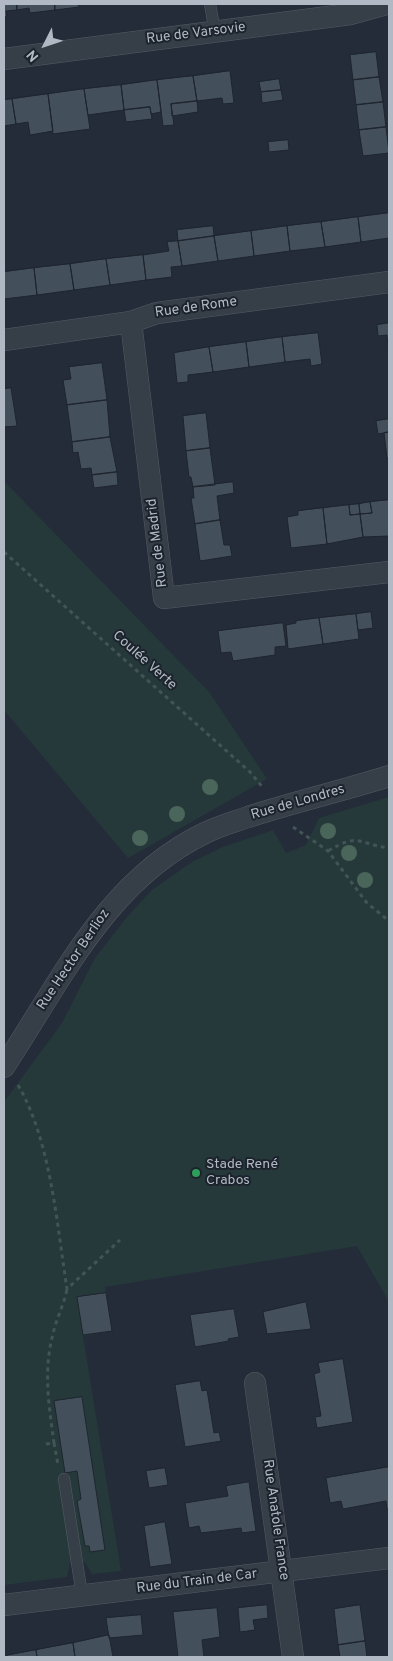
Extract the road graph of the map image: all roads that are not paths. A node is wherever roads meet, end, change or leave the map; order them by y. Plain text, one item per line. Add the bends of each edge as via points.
1 (210, 4) edge
2 (387, 4) edge
3 (215, 32) junction
4 (4, 59) edge
5 (389, 282) edge
6 (131, 322) junction
7 (4, 340) edge
8 (389, 572) edge
9 (389, 776) edge
10 (207, 832) joint
11 (9, 1074) edge
12 (256, 1383) dead end
13 (64, 1479) dead end
14 (389, 1558) edge
15 (282, 1571) junction
16 (82, 1595) junction
17 (4, 1605) edge
18 (293, 1657) edge

1 - 3 lane
2 - 3 street, Rue de Varsovie via 351,14
3 - 4 street, Rue de Varsovie
5 - 6 street, Rue de Rome via 157,312
6 - 7 street, Rue de Rome
6 - 8 street, Rue de Madrid via 164,598
9 - 10 street, Rue de Londres via 274,808
10 - 11 street, Rue Hector Berlioz via 167,856 111,906 70,962
12 - 15 street, Rue Anatole France
13 - 16 lane
14 - 15 street, Rue du Train de Car
15 - 16 street, Rue du Train de Car
15 - 18 street, Rue Anatole France
16 - 17 street, Rue du Train de Car

